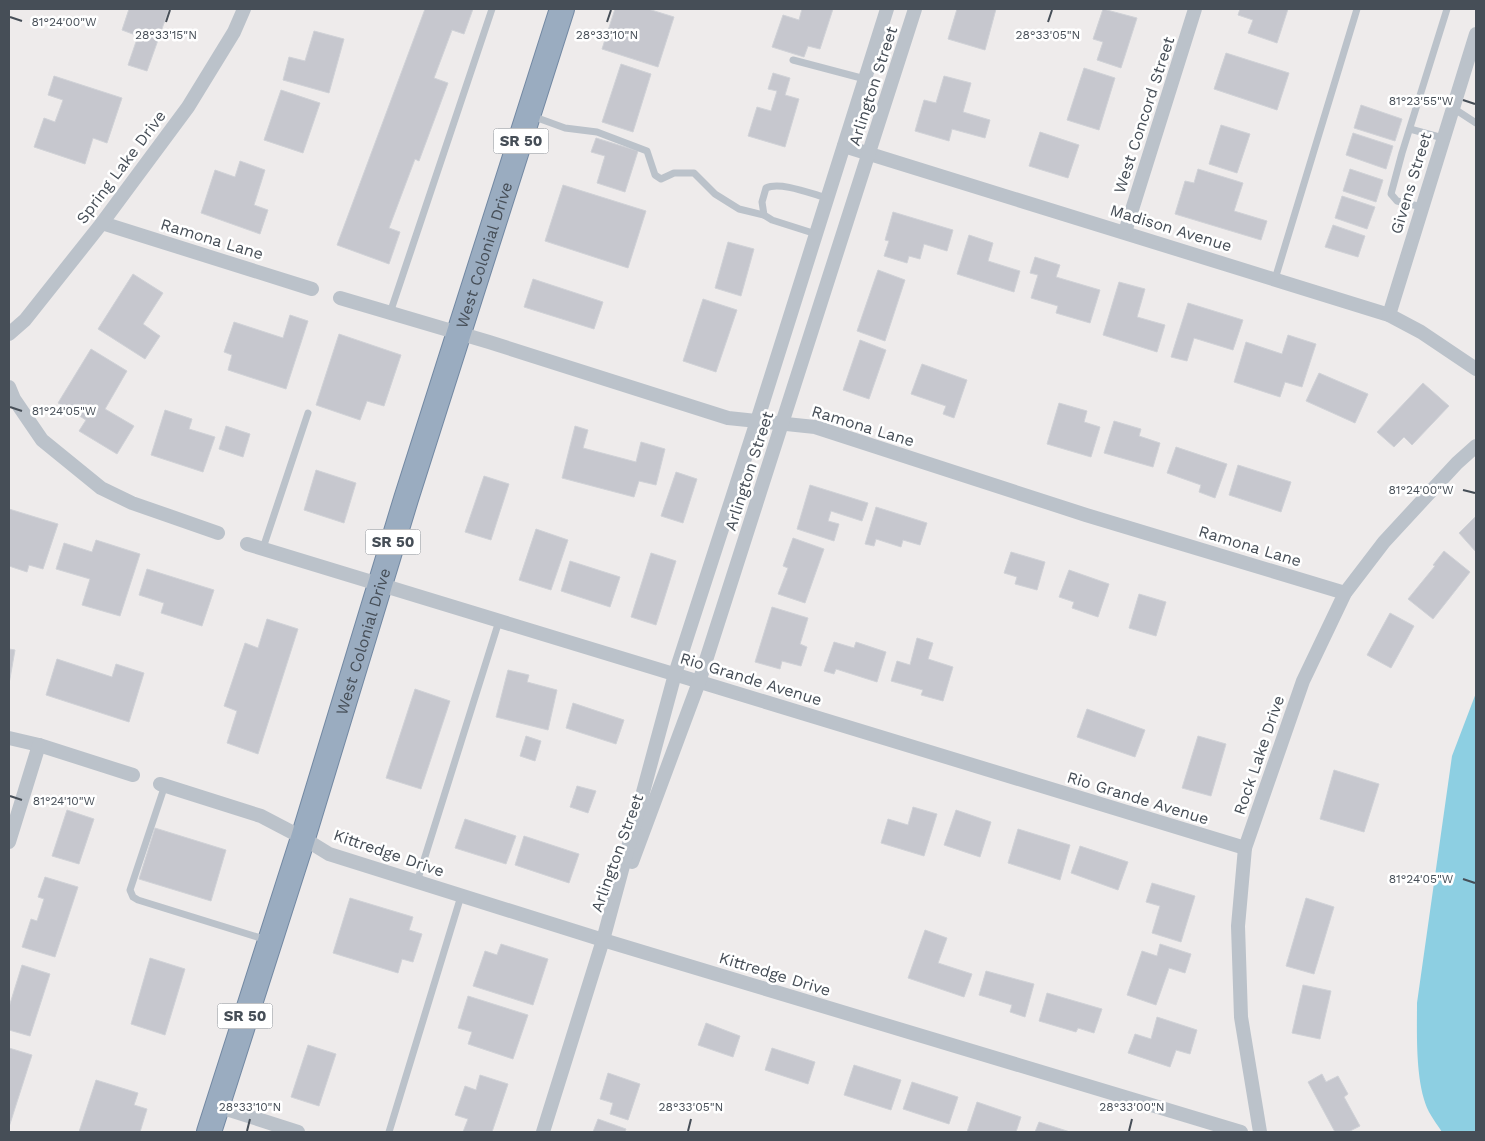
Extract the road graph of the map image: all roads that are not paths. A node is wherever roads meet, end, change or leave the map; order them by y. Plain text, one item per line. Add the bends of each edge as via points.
1 (244, 9) edge
2 (492, 9) edge
3 (562, 9) edge
4 (887, 9) edge
5 (915, 9) edge
6 (1196, 9) edge
7 (1357, 9) edge
8 (1447, 9) edge
9 (1476, 34) edge
10 (793, 60) dead end
11 (865, 79) junction
12 (1453, 108) junction
13 (529, 115) junction
14 (1476, 123) edge
15 (1410, 129) junction
16 (1444, 138) junction
17 (844, 146) junction
18 (869, 154) junction
19 (827, 198) junction
20 (1422, 207) junction
21 (764, 215) junction
22 (102, 223) junction
23 (1125, 232) junction
24 (816, 234) junction
25 (1275, 280) junction
26 (312, 289) dead end
27 (340, 298) dead end
28 (390, 313) junction
29 (1389, 315) junction
30 (9, 334) edge
31 (459, 334) junction
32 (1476, 369) edge
33 (9, 387) edge
34 (308, 413) dead end
35 (757, 421) junction
36 (783, 424) junction
37 (1476, 446) edge
38 (218, 533) dead end
39 (247, 544) dead end
40 (263, 548) junction
41 (380, 584) junction
42 (1345, 593) junction
43 (499, 621) junction
44 (675, 674) junction
45 (699, 682) junction
46 (9, 738) edge
47 (39, 745) junction
48 (132, 775) dead end
49 (162, 784) joint
50 (303, 838) junction
51 (9, 842) edge
52 (1244, 848) junction
53 (417, 882) junction
54 (461, 896) junction
55 (603, 940) junction
56 (270, 941) junction
57 (217, 1106) junction
58 (269, 1128) edge
59 (209, 1132) edge
60 (298, 1132) edge
61 (389, 1132) edge
62 (543, 1132) edge
63 (1241, 1132) edge
64 (1260, 1132) edge

1 - 22 street, Spring Lake Drive via 234,32 188,107
2 - 28 lane
3 - 13 highway, West Colonial Drive / SR 50
4 - 11 street, Arlington Street
5 - 18 street, Arlington Street
6 - 23 street, West Concord Street
7 - 25 lane
8 - 15 lane
9 - 12 street, Givens Street
10 - 11 lane
11 - 17 street, Arlington Street
12 - 14 lane
12 - 16 street, Givens Street
13 - 21 lane via 565,128 597,132 647,151 655,175 661,178 674,173 694,173 715,194 739,209
13 - 31 highway, West Colonial Drive / SR 50
15 - 16 lane
15 - 20 lane via 1391,194 1397,201
16 - 20 street, Givens Street
17 - 18 street, Madison Avenue
17 - 19 street, Arlington Street
18 - 23 street, Madison Avenue
18 - 36 street, Arlington Street
19 - 21 lane via 772,185 766,188 762,202
19 - 24 street, Arlington Street
20 - 29 street, Givens Street
21 - 24 lane
22 - 26 street, Ramona Lane
22 - 30 street, Spring Lake Drive via 25,320
23 - 25 street, Madison Avenue
24 - 35 street, Arlington Street
25 - 29 street, Madison Avenue
27 - 28 street, Ramona Lane
28 - 31 street, Ramona Lane
29 - 32 street, Madison Avenue
31 - 35 street, Ramona Lane via 728,418
31 - 41 highway, West Colonial Drive / SR 50
33 - 38 street via 42,440 101,488 132,503
34 - 40 lane
35 - 36 street, Ramona Lane
35 - 44 street, Arlington Street
36 - 42 street, Ramona Lane via 814,428
36 - 45 street, Arlington Street
37 - 42 street, Rock Lake Drive via 1384,542
39 - 40 street, Rio Grande Avenue
40 - 41 street, Rio Grande Avenue
41 - 43 street, Rio Grande Avenue
41 - 50 highway, West Colonial Drive / SR 50
42 - 52 street, Rock Lake Drive via 1303,681
43 - 44 street, Rio Grande Avenue
43 - 53 lane
44 - 45 street, Rio Grande Avenue
44 - 55 street, Arlington Street
45 - 52 street, Rio Grande Avenue
45 - 55 street, Arlington Street
46 - 47 street
47 - 48 street
47 - 51 street
49 - 50 street, Kittredge Drive via 261,816
49 - 56 lane via 130,890 133,896
50 - 53 street, Kittredge Drive via 329,854
50 - 56 highway, West Colonial Drive / SR 50
52 - 64 street, Rock Lake Drive via 1238,926 1241,1017
53 - 54 street, Kittredge Drive
54 - 55 street, Kittredge Drive
54 - 61 lane
55 - 62 street, Arlington Street
55 - 63 street, Kittredge Drive
56 - 57 highway, West Colonial Drive / SR 50
57 - 58 street
57 - 59 highway, West Colonial Drive / SR 50
58 - 60 street

